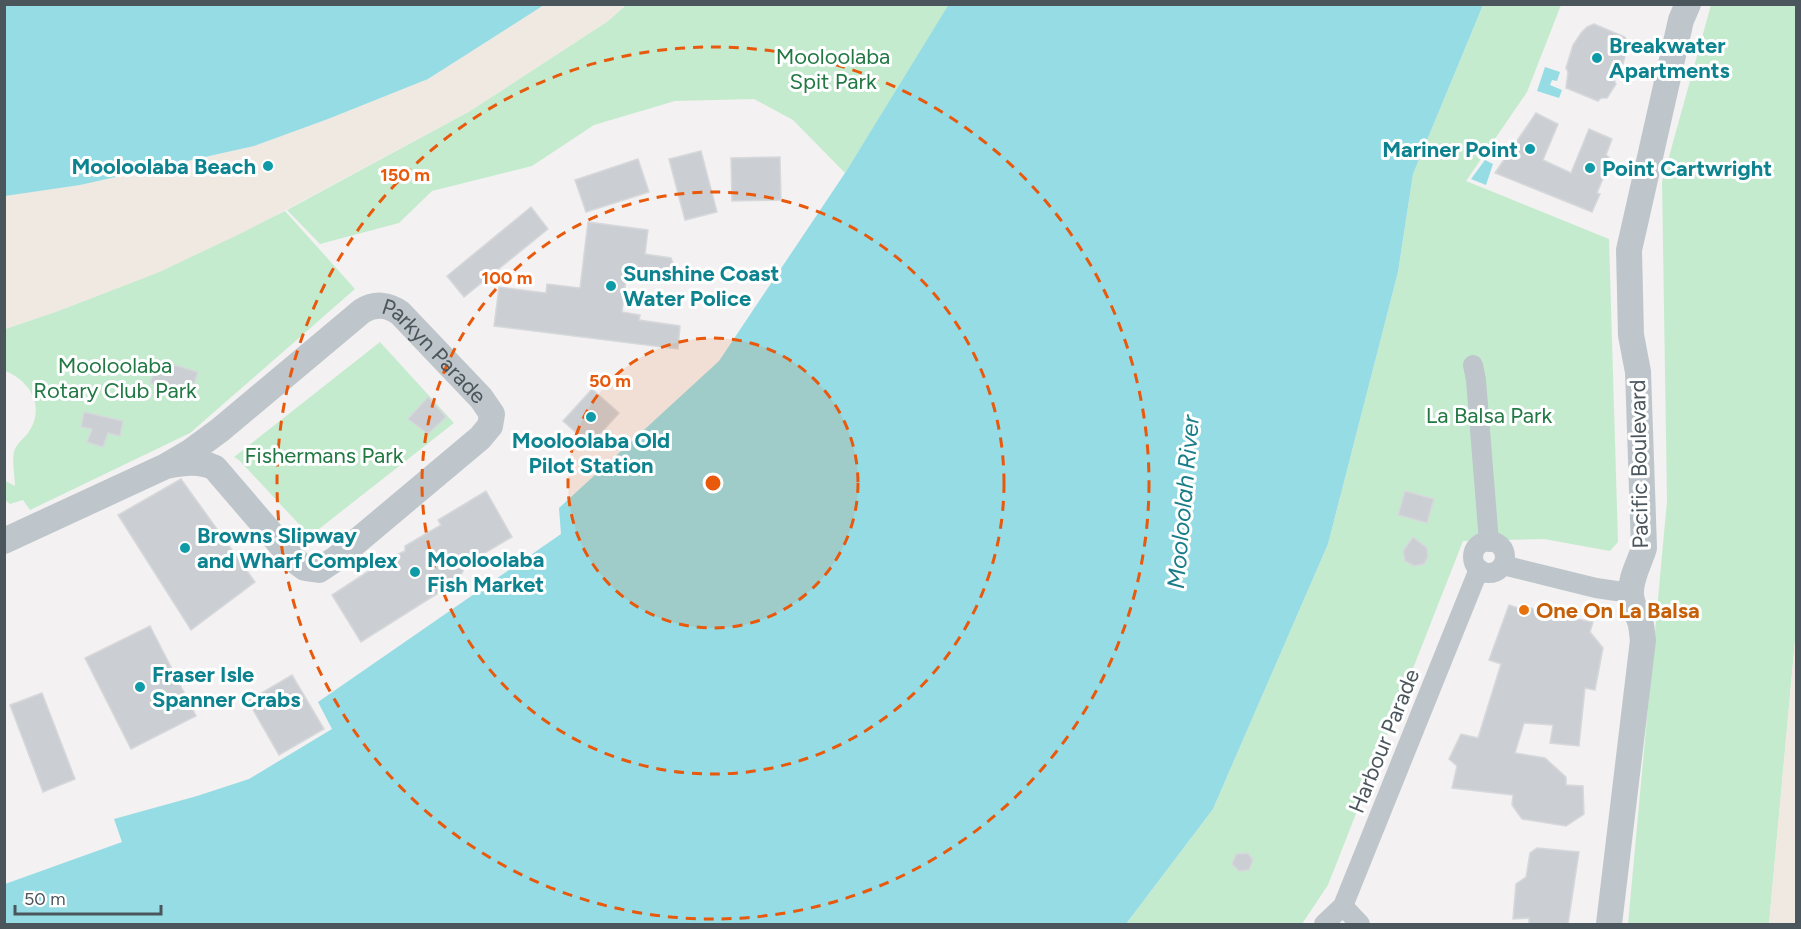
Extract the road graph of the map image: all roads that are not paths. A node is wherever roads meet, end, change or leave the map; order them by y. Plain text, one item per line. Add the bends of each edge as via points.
1 (1688, 4) edge
2 (1473, 365) dead end
3 (220, 430) junction
4 (166, 465) junction
5 (215, 468) junction
6 (5, 541) edge
7 (1489, 542) junction
8 (1503, 565) junction
9 (1479, 569) junction
10 (1630, 593) junction
11 (1343, 906) junction
12 (1324, 924) edge
13 (1360, 924) edge
14 (1609, 924) edge

1 - 10 street, Pacific Boulevard via 1681,20 1629,250 1644,548
2 - 7 street
3 - 4 street, Parkyn Parade
3 - 5 street via 214,441
3 - 5 street, Parkyn Parade via 362,311 379,305 400,313 492,414 490,426 480,438 319,570 305,568 293,559
4 - 5 street, Parkyn Parade via 193,462
4 - 6 street, Parkyn Parade
7 - 8 street via 1502,547
7 - 9 street via 1480,544 1475,551 1474,562
8 - 9 street via 1493,573
8 - 10 street
9 - 11 street, Harbour Parade
10 - 14 street via 1642,640
11 - 12 street, Harbour Parade
11 - 13 street

